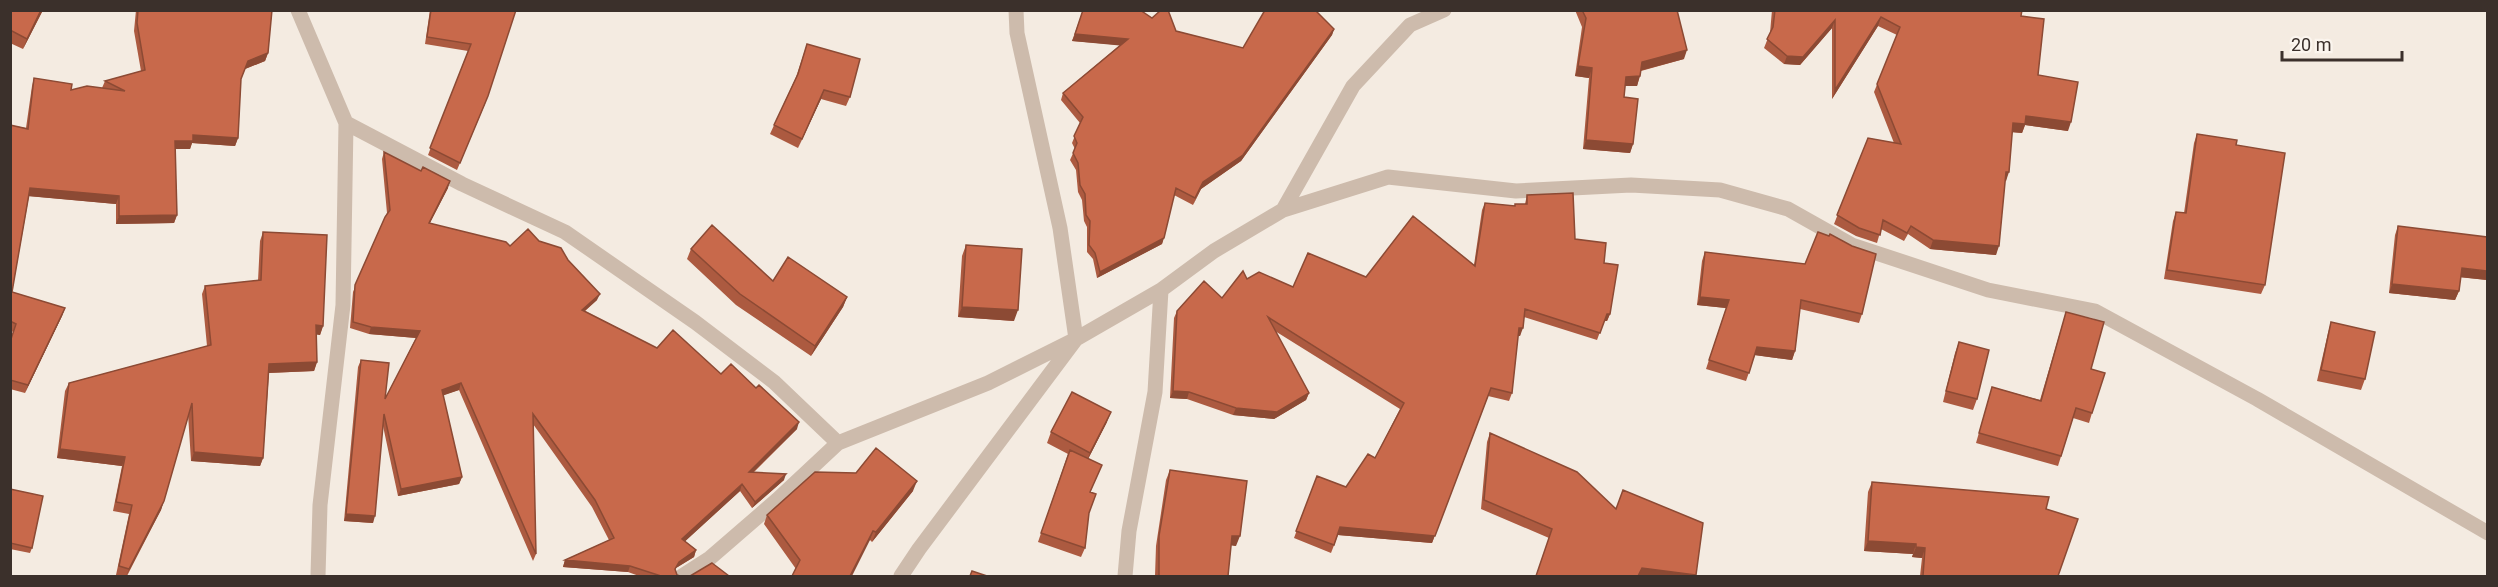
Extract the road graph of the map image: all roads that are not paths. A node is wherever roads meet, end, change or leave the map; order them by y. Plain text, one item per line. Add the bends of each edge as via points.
1 (298, 10) edge
2 (1016, 10) edge
3 (1444, 10) edge
4 (346, 123) junction
5 (1283, 210) junction
6 (1161, 290) junction
7 (1076, 339) junction
8 (838, 443) junction
9 (2487, 533) edge
10 (318, 576) edge
11 (682, 576) edge
12 (901, 576) edge
13 (1125, 576) edge

1 - 4 street
2 - 7 street via 1017,33 1060,228
3 - 5 street via 1410,25 1353,86
4 - 8 street via 565,232 774,382
4 - 10 street via 343,305 320,506
5 - 6 street via 1214,251
5 - 9 street via 1388,177 1516,191 1631,185 1720,190 1788,209 1851,245 1988,290 2095,311 2257,399
6 - 7 street
6 - 13 street via 1155,392 1129,531
7 - 8 street via 988,382
7 - 12 street
8 - 11 street via 710,558

